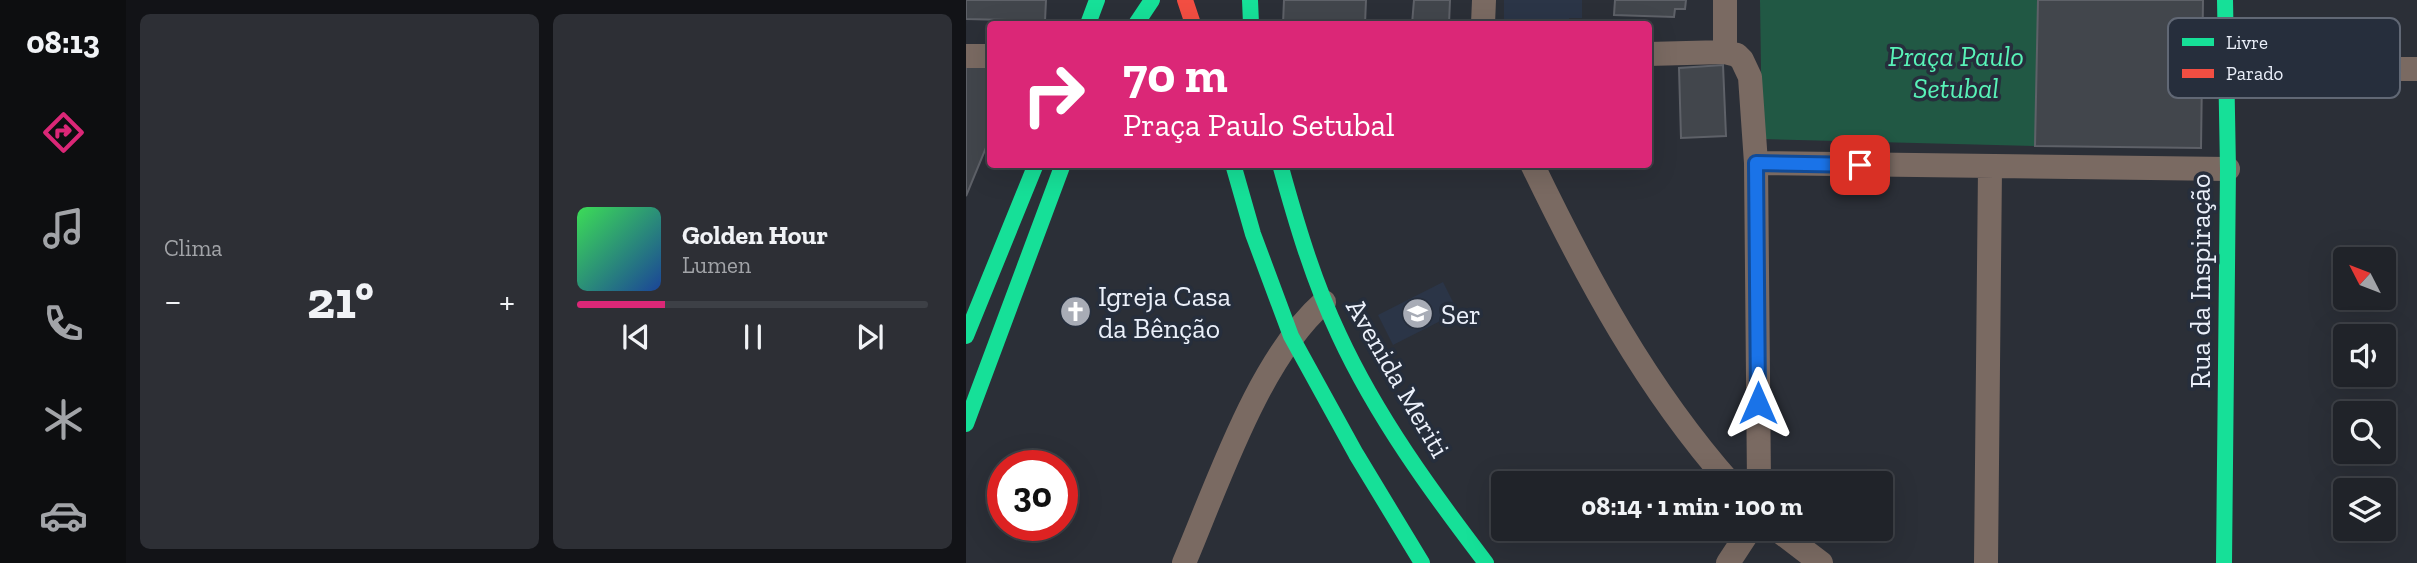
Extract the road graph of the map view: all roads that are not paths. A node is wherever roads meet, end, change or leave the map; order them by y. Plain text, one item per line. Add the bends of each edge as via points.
1 (1097, 0) edge
2 (1152, 0) edge
3 (1185, 0) edge
4 (1250, 0) edge
5 (1484, 0) edge
6 (1725, 0) edge
7 (2225, 0) edge
8 (2225, 18) edge
9 (1089, 21) edge
10 (1138, 21) edge
11 (1192, 21) edge
12 (1251, 21) edge
13 (1483, 21) edge
14 (1725, 52) junction
15 (1652, 54) edge
16 (966, 56) edge
17 (987, 57) edge
18 (2227, 98) edge
19 (1756, 163) junction
20 (1990, 167) junction
21 (1034, 168) edge
22 (1062, 168) edge
23 (1234, 168) edge
24 (1281, 168) edge
25 (1534, 168) edge
26 (2228, 169) junction
27 (1324, 302) junction
28 (966, 336) edge
29 (1290, 336) junction
30 (966, 424) edge
31 (1719, 471) edge
32 (1759, 471) edge
33 (1742, 541) edge
34 (1792, 541) edge
35 (1477, 559) edge
36 (1184, 563) edge
37 (1422, 563) edge
38 (1728, 563) edge
39 (1821, 563) edge
40 (1986, 563) edge
41 (2224, 563) edge

1 - 9 main road
2 - 10 main road
3 - 11 main road
4 - 12 main road
5 - 13 street
6 - 14 street
7 - 8 main road, Rua da Inspiração
14 - 15 street
14 - 19 street via 1737,55 1748,68
16 - 17 street
18 - 26 main road, Rua da Inspiração
19 - 20 street
19 - 32 street
20 - 26 street
20 - 40 street
21 - 28 main road
22 - 30 main road
23 - 29 main road
24 - 27 main road, Avenida Meriti
25 - 31 street via 1606,311 1663,398
26 - 41 main road, Rua da Inspiração
27 - 29 street
27 - 35 main road, Avenida Meriti via 1362,378
29 - 36 street via 1250,411
29 - 37 main road
33 - 38 street
34 - 39 street

